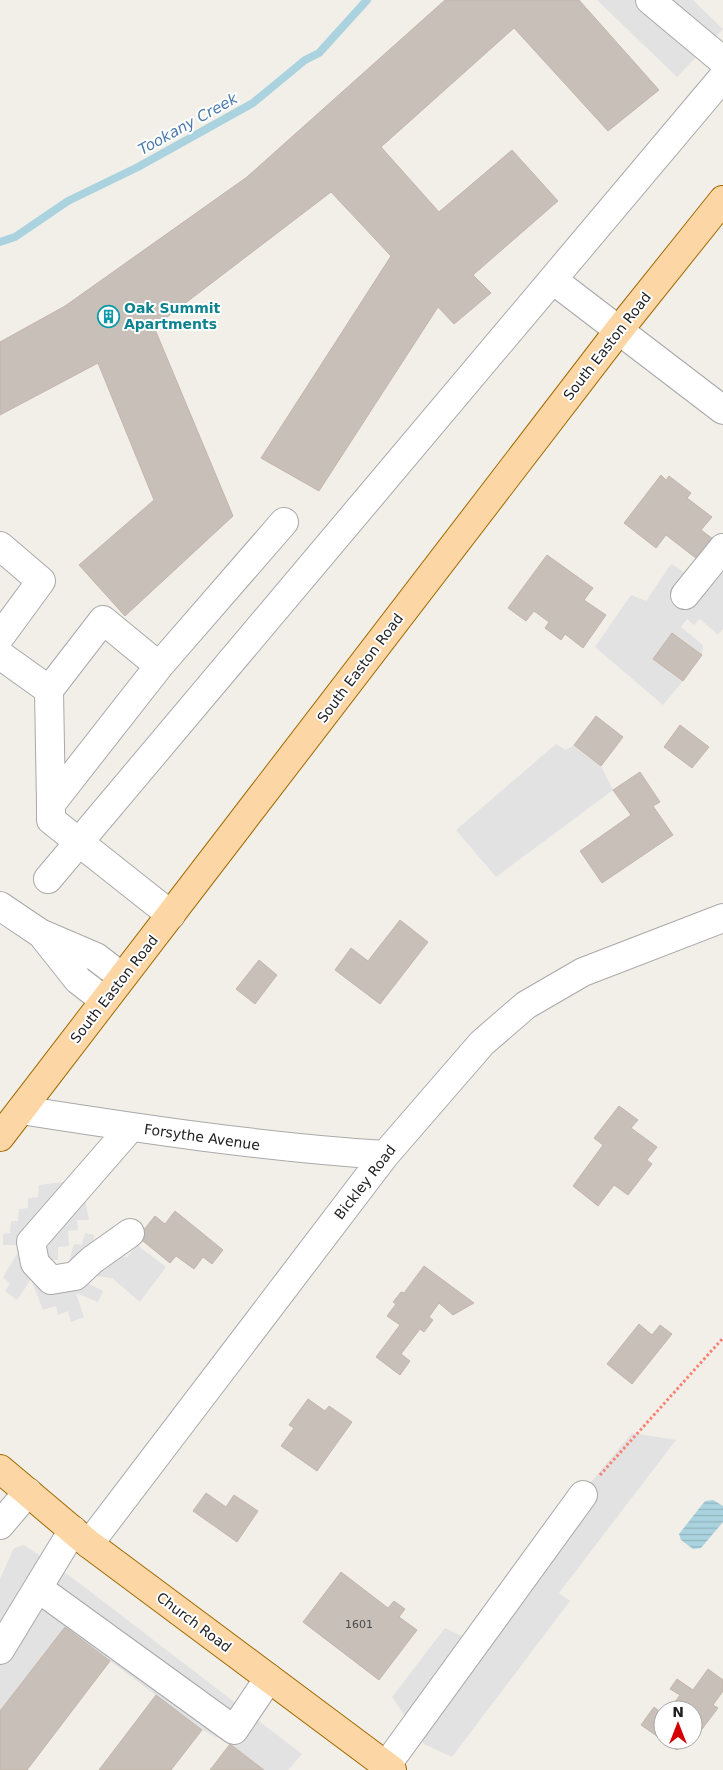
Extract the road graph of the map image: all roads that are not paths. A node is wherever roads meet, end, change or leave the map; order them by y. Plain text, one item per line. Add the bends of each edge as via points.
1 (650, 0) edge
2 (723, 61) edge
3 (723, 77) edge
4 (723, 200) edge
5 (553, 280) junction
6 (619, 330) junction
7 (723, 410) edge
8 (284, 522) dead end
9 (0, 546) edge
10 (723, 548) edge
11 (685, 595) dead end
12 (0, 637) edge
13 (0, 655) edge
14 (159, 666) junction
15 (49, 690) junction
16 (51, 804) junction
17 (79, 843) junction
18 (48, 879) dead end
19 (0, 906) edge
20 (171, 915) junction
21 (723, 918) edge
22 (40, 933) junction
23 (122, 977) junction
24 (104, 1000) junction
25 (21, 1110) junction
26 (131, 1127) junction
27 (0, 1138) edge
28 (384, 1155) junction
29 (130, 1233) dead end
30 (0, 1469) edge
31 (28, 1492) junction
32 (583, 1495) road end
33 (0, 1525) edge
34 (81, 1537) junction
35 (38, 1588) junction
36 (0, 1650) edge
37 (269, 1678) junction
38 (387, 1768) edge

1 - 2 street
3 - 5 street
4 - 6 main road, South Easton Road
5 - 6 street
5 - 17 street
6 - 7 street
6 - 20 main road, South Easton Road
8 - 14 street
9 - 12 street via 41,581
10 - 11 street
13 - 15 street
14 - 15 street via 103,620
14 - 16 street
15 - 16 street
16 - 17 street via 52,820
17 - 18 street
17 - 20 street
19 - 22 street
20 - 23 main road, South Easton Road
21 - 28 street, Bickley Road via 583,972 526,1005 482,1043
22 - 23 street via 96,957
22 - 24 street via 78,980
23 - 24 main road, South Easton Road
24 - 25 main road, South Easton Road
25 - 26 street, Forsythe Avenue
25 - 27 main road, South Easton Road
26 - 28 street, Forsythe Avenue via 300,1150
26 - 29 street via 31,1242 35,1264 52,1280 75,1276
28 - 34 street, Bickley Road
30 - 31 main road, Church Road
31 - 33 street
31 - 34 main road, Church Road
32 - 38 street
34 - 35 street, Bickley Road
34 - 37 main road, Church Road
35 - 36 street, Bickley Road
35 - 37 street via 234,1730
37 - 38 main road, Church Road

